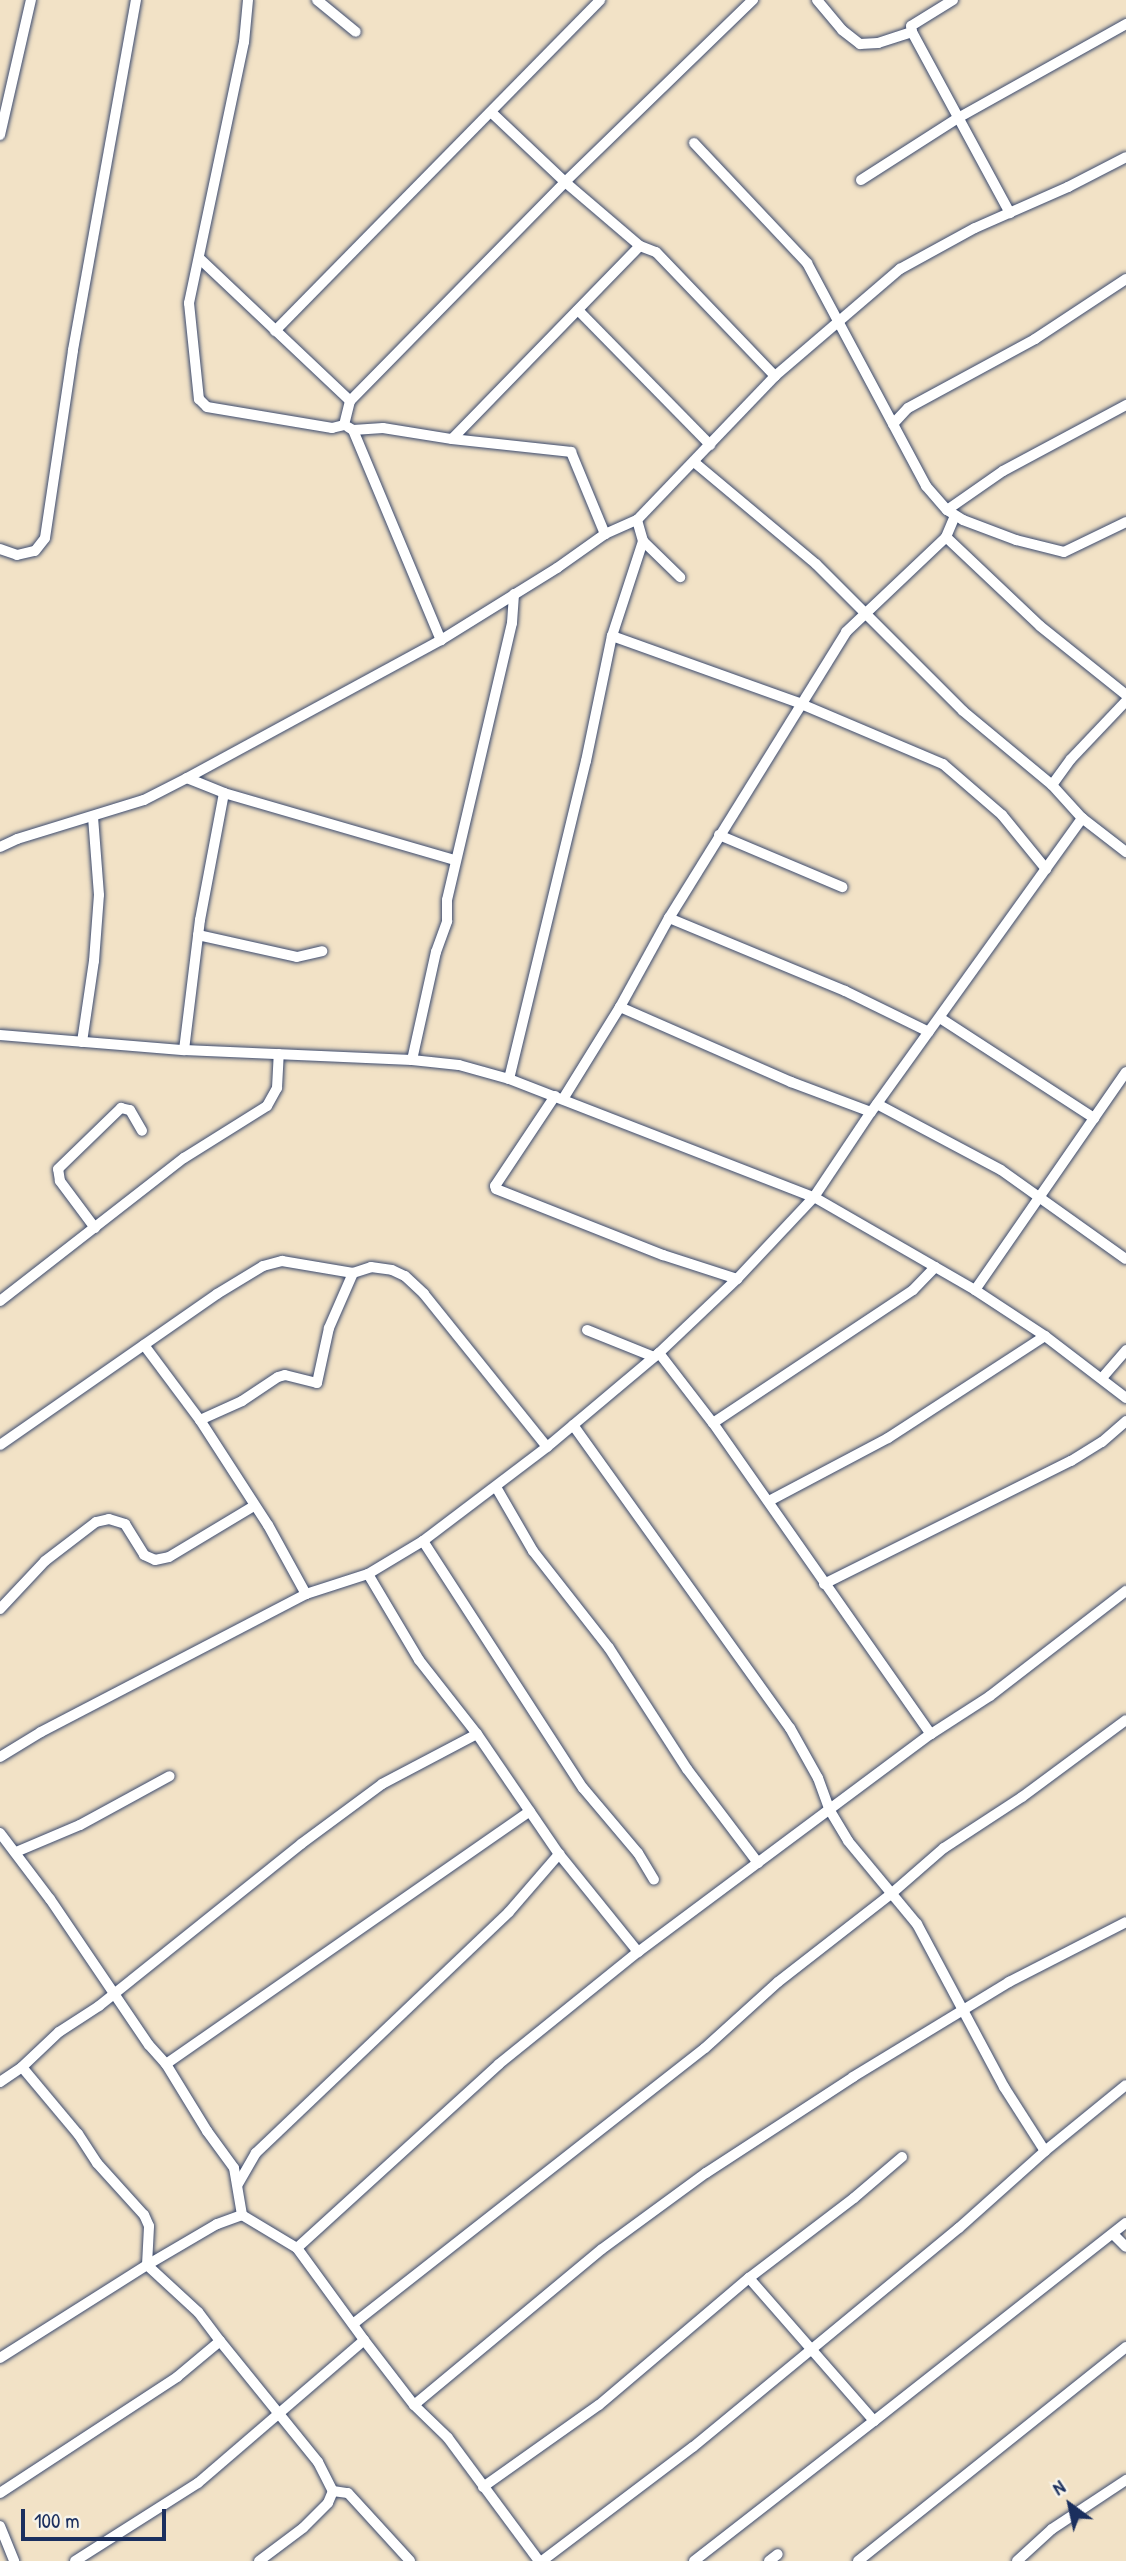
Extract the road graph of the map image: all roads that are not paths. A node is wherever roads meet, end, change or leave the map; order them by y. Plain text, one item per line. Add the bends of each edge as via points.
1 (31, 0) edge
2 (136, 0) edge
3 (248, 0) edge
4 (319, 0) edge
5 (600, 0) edge
6 (753, 0) edge
7 (817, 0) edge
8 (953, 0) edge
9 (1126, 24) edge
10 (356, 32) dead end
11 (912, 32) junction
12 (492, 113) junction
13 (958, 118) junction
14 (0, 135) edge
15 (694, 143) dead end
16 (1126, 157) edge
17 (861, 180) dead end
18 (565, 182) junction
19 (1010, 213) junction
20 (640, 246) junction
21 (199, 258) junction
22 (1126, 279) edge
23 (578, 310) junction
24 (839, 318) junction
25 (275, 331) junction
26 (775, 376) junction
27 (349, 401) junction
28 (1126, 405) edge
29 (893, 424) junction
30 (349, 427) junction
31 (452, 439) junction
32 (710, 445) junction
33 (694, 462) junction
34 (951, 513) junction
35 (637, 520) junction
36 (1126, 522) edge
37 (605, 534) junction
38 (946, 537) junction
39 (643, 541) junction
40 (0, 550) edge
41 (680, 577) dead end
42 (514, 594) junction
43 (866, 612) junction
44 (612, 636) junction
45 (441, 640) junction
46 (1126, 695) edge
47 (1126, 701) edge
48 (799, 703) junction
49 (187, 778) junction
50 (1052, 785) junction
51 (224, 793) junction
52 (93, 817) junction
53 (1082, 818) junction
54 (719, 835) junction
55 (0, 847) edge
56 (1126, 852) edge
57 (455, 860) junction
58 (1045, 869) junction
59 (842, 887) dead end
60 (669, 918) junction
61 (198, 935) junction
62 (322, 951) dead end
63 (620, 1007) junction
64 (940, 1018) junction
65 (929, 1032) junction
66 (0, 1035) edge
67 (82, 1042) junction
68 (184, 1050) junction
69 (279, 1054) junction
70 (412, 1060) junction
71 (1126, 1072) edge
72 (509, 1079) junction
73 (559, 1097) junction
74 (874, 1108) junction
75 (1094, 1118) junction
76 (142, 1131) dead end
77 (814, 1197) junction
78 (1040, 1198) junction
79 (95, 1228) junction
80 (1126, 1259) edge
81 (934, 1267) junction
82 (353, 1273) junction
83 (737, 1279) junction
84 (975, 1290) junction
85 (0, 1301) edge
86 (587, 1329) dead end
87 (1045, 1336) junction
88 (144, 1345) junction
89 (1126, 1350) edge
90 (657, 1355) junction
91 (1102, 1378) junction
92 (1126, 1398) edge
93 (200, 1420) junction
94 (1126, 1421) edge
95 (713, 1423) junction
96 (573, 1425) junction
97 (0, 1445) edge
98 (547, 1447) junction
99 (496, 1487) junction
100 (769, 1502) junction
101 (254, 1506) junction
102 (424, 1541) junction
103 (368, 1574) junction
104 (824, 1584) junction
105 (1126, 1591) edge
106 (306, 1594) junction
107 (0, 1609) edge
108 (1126, 1720) edge
109 (477, 1734) junction
110 (931, 1734) junction
111 (0, 1757) edge
112 (170, 1776) dead end
113 (829, 1809) junction
114 (530, 1811) junction
115 (0, 1833) edge
116 (16, 1852) junction
117 (559, 1854) junction
118 (758, 1863) junction
119 (654, 1881) dead end
120 (891, 1894) junction
121 (1126, 1923) edge
122 (638, 1952) junction
123 (113, 1994) junction
124 (965, 2010) junction
125 (166, 2064) junction
126 (22, 2067) junction
127 (0, 2082) edge
128 (1126, 2085) edge
129 (1045, 2151) junction
130 (902, 2157) dead end
131 (238, 2184) junction
132 (242, 2215) junction
133 (1126, 2223) edge
134 (1113, 2234) junction
135 (1126, 2247) edge
136 (297, 2248) junction
137 (147, 2265) junction
138 (749, 2278) junction
139 (353, 2324) junction
140 (220, 2340) junction
141 (364, 2340) junction
142 (1126, 2347) edge
143 (810, 2350) junction
144 (0, 2358) edge
145 (414, 2405) junction
146 (279, 2412) junction
147 (874, 2421) junction
148 (1126, 2480) edge
149 (483, 2487) junction
150 (333, 2491) junction
151 (0, 2493) edge
152 (0, 2526) edge
153 (778, 2554) dead end
154 (14, 2561) edge
155 (75, 2561) edge
156 (259, 2561) edge
157 (410, 2561) edge
158 (540, 2561) edge
159 (694, 2561) edge
160 (769, 2561) edge
161 (858, 2561) edge
162 (1017, 2561) edge

1 - 14 street
2 - 40 street via 73,350 45,538 35,551 17,555
3 - 21 street via 244,42
4 - 10 street
5 - 12 street
6 - 18 street
7 - 11 street via 860,44
8 - 11 street via 911,26
9 - 13 street
11 - 13 street
12 - 18 street
12 - 25 street
13 - 17 street
13 - 19 street
15 - 24 street via 807,263
16 - 19 street
18 - 20 street
18 - 27 street
19 - 24 street via 900,269
20 - 23 street
20 - 26 street via 656,252
21 - 25 street
21 - 30 street via 189,303 198,399 207,407 316,427
22 - 29 street via 1035,340 908,408
23 - 31 street
23 - 32 street
24 - 26 street
24 - 29 street
25 - 27 street
26 - 32 street
27 - 30 street
28 - 34 street via 1003,471
29 - 34 street via 926,486
30 - 31 street
30 - 45 street
31 - 37 street via 571,452
32 - 33 street
33 - 35 street
33 - 43 street
34 - 36 street via 1016,540 1064,552
34 - 38 street
35 - 37 street
35 - 39 street
37 - 42 street
38 - 43 street
38 - 46 street via 1040,626
39 - 41 street
39 - 44 street
42 - 45 street
42 - 57 street via 512,623
43 - 48 street via 846,632
43 - 50 street via 963,711
44 - 48 street
44 - 72 street
45 - 49 street
47 - 50 street
48 - 54 street
48 - 58 street via 943,764 1002,815
49 - 51 street
49 - 52 street via 144,800
50 - 53 street
51 - 57 street
51 - 61 street
52 - 55 street
52 - 67 street via 99,895
53 - 56 street
53 - 58 street
54 - 59 street
54 - 60 street
57 - 70 street via 447,921
58 - 64 street
60 - 63 street
60 - 65 street via 845,991
61 - 62 street via 297,957
61 - 68 street
63 - 73 street
63 - 74 street via 791,1082
64 - 65 street
64 - 75 street
65 - 74 street
66 - 67 street
67 - 68 street
68 - 69 street
69 - 70 street
69 - 79 street via 276,1088 267,1106 184,1158
70 - 72 street via 459,1065
71 - 75 street
72 - 73 street
73 - 77 street
73 - 83 street via 496,1189
74 - 77 street
74 - 78 street via 1001,1170
75 - 78 street
76 - 79 street via 130,1110 121,1108 58,1169 60,1181
77 - 81 street
77 - 83 street
78 - 80 street
78 - 84 street
79 - 85 street
81 - 84 street
81 - 95 street via 913,1290
82 - 88 street via 282,1261 263,1266
82 - 93 street via 329,1328 317,1382 285,1374
82 - 98 street via 371,1268 405,1276
83 - 90 street
84 - 87 street
86 - 90 street
87 - 91 street
87 - 100 street via 888,1438
88 - 93 street
88 - 97 street
89 - 91 street
90 - 95 street
90 - 96 street
91 - 92 street
93 - 101 street
94 - 104 street via 1071,1461
95 - 100 street
96 - 98 street
96 - 113 street via 790,1728 818,1778
98 - 99 street
99 - 102 street
99 - 118 street via 533,1551 609,1648 687,1769
100 - 104 street
101 - 106 street
101 - 107 street via 169,1557 155,1560 144,1555 125,1524 109,1519 96,1522 45,1561
102 - 103 street
102 - 119 street via 567,1765 638,1853
103 - 106 street
103 - 109 street via 419,1660
104 - 110 street
105 - 110 street via 990,1696
106 - 111 street
108 - 120 street via 944,1848
109 - 114 street
109 - 123 street via 382,1784
110 - 113 street
112 - 116 street via 80,1825
113 - 118 street
113 - 120 street via 848,1841
114 - 117 street
114 - 125 street
115 - 116 street
116 - 123 street
117 - 122 street
117 - 131 street via 509,1912 256,2153
118 - 122 street
120 - 124 street via 917,1924
120 - 139 street via 778,1982 705,2048
121 - 124 street via 1009,1982
122 - 136 street via 499,2064
123 - 125 street
123 - 126 street via 60,2032
124 - 129 street via 1003,2087
124 - 145 street via 706,2173 602,2249
125 - 131 street via 234,2168
126 - 127 street
126 - 137 street via 144,2215 149,2226
128 - 129 street
129 - 143 street
130 - 138 street
131 - 132 street
132 - 136 street
132 - 137 street via 217,2224
133 - 134 street
134 - 135 street
134 - 147 street
136 - 139 street
137 - 140 street via 198,2312
137 - 144 street
138 - 143 street
138 - 149 street via 599,2405
139 - 141 street
140 - 146 street
140 - 151 street via 177,2377
141 - 145 street
141 - 146 street
142 - 161 street
143 - 147 street
143 - 158 street via 692,2447
145 - 149 street via 448,2438
146 - 150 street via 318,2462
146 - 155 street via 198,2483
147 - 159 street
148 - 162 street via 1052,2529
149 - 158 street
150 - 156 street via 328,2503 303,2528
150 - 157 street via 348,2493
152 - 154 street
153 - 160 street

